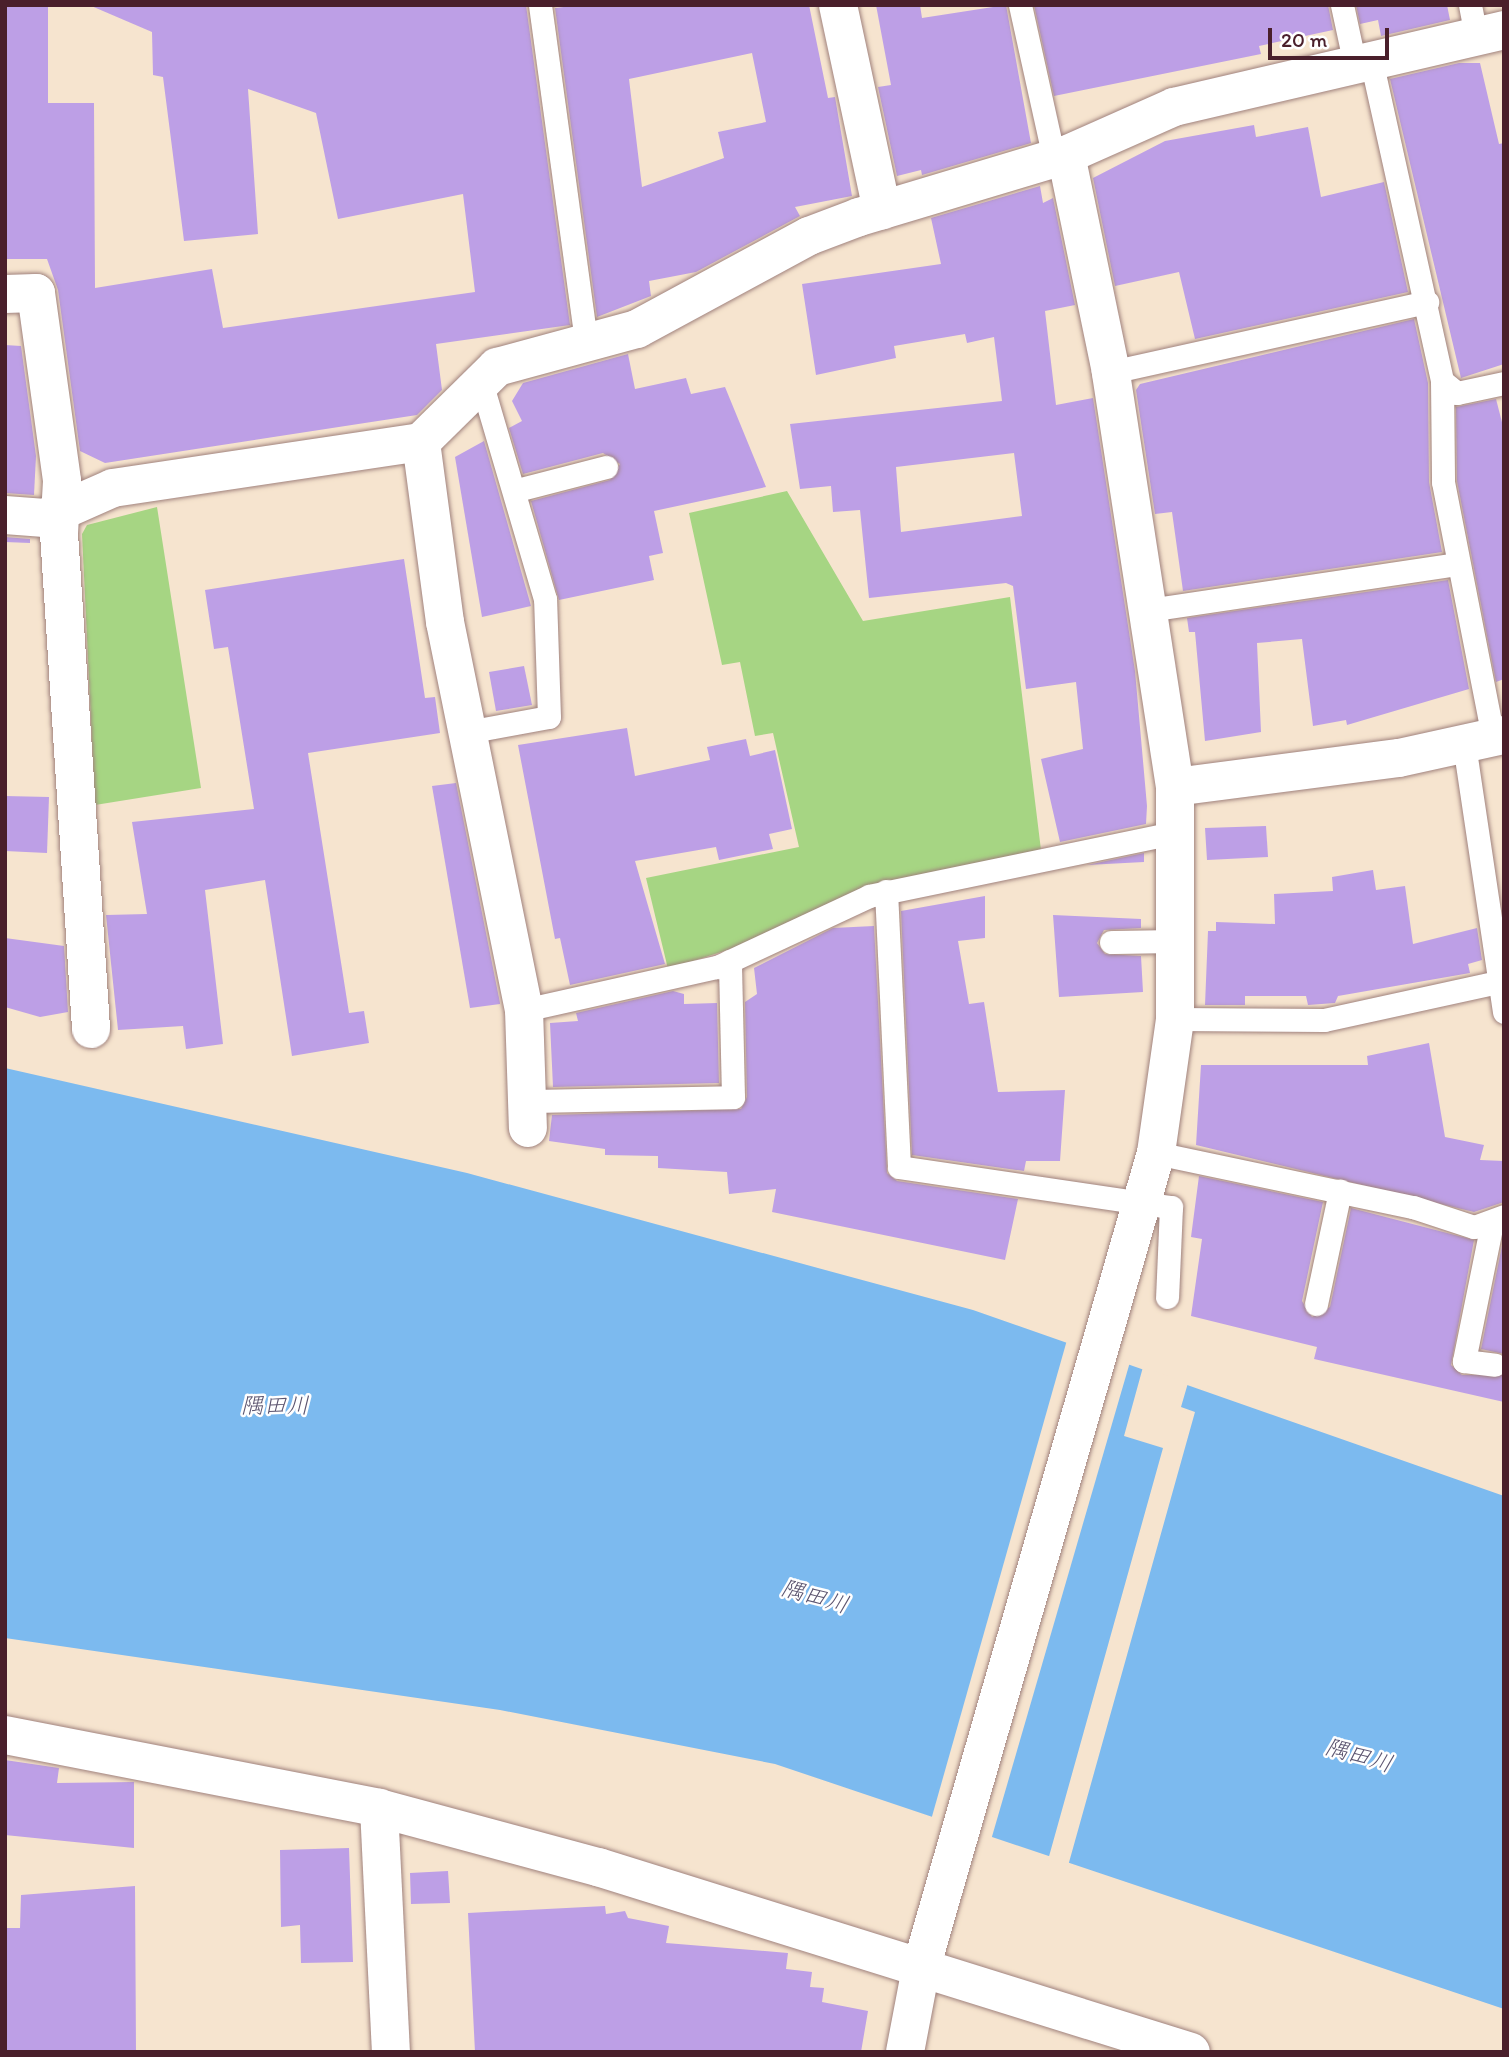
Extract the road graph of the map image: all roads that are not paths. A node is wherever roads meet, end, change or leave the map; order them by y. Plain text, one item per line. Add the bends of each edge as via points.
1 (540, 5) edge
2 (838, 5) edge
3 (1020, 5) edge
4 (1342, 5) edge
5 (1483, 24) edge
6 (1363, 62) junction
7 (1060, 157) junction
8 (882, 210) junction
9 (5, 294) edge
10 (1427, 302) junction
11 (586, 342) junction
12 (1111, 372) junction
13 (1442, 381) junction
14 (481, 382) junction
15 (1504, 383) edge
16 (421, 442) junction
17 (606, 467) dead end
18 (517, 490) junction
19 (63, 511) junction
20 (5, 515) edge
21 (1457, 564) junction
22 (1149, 610) junction
23 (467, 732) junction
24 (1487, 739) edge
25 (1175, 787) junction
26 (1172, 833) junction
27 (886, 891) junction
28 (1178, 941) junction
29 (1111, 942) dead end
30 (730, 961) junction
31 (1497, 982) junction
32 (524, 1010) junction
33 (1504, 1012) edge
34 (1175, 1019) junction
35 (91, 1030) dead end
36 (529, 1114) joint
37 (1156, 1153) junction
38 (1340, 1192) junction
39 (1142, 1202) junction
40 (1500, 1212) edge
41 (1167, 1297) dead end
42 (1316, 1304) dead end
43 (1495, 1365) dead end
44 (5, 1735) edge
45 (379, 1808) junction
46 (924, 1956) junction
47 (391, 2052) edge
48 (905, 2052) edge
49 (1191, 2052) edge

1 - 11 lane
2 - 8 street
3 - 7 lane
4 - 6 lane
5 - 6 street
6 - 7 street via 1174,107
6 - 10 lane
7 - 8 street
7 - 12 street
8 - 11 street via 809,236 637,329
9 - 19 street via 36,293
10 - 12 lane
10 - 13 lane
11 - 14 street via 497,367
12 - 22 street
13 - 15 lane via 1457,393
13 - 21 lane via 1443,482
14 - 16 street
14 - 18 lane
16 - 19 street via 113,488
16 - 23 street
17 - 18 lane
18 - 23 lane via 545,599 549,717
19 - 20 street via 45,518
19 - 35 street
21 - 22 lane
21 - 24 lane
22 - 25 street
23 - 32 street
24 - 25 street
24 - 31 lane
25 - 26 street
26 - 27 lane
26 - 28 street
27 - 30 lane
27 - 39 lane via 899,1167
28 - 29 lane
28 - 34 street
30 - 32 lane
30 - 36 lane via 733,1097
31 - 33 lane
31 - 34 lane via 1324,1020
32 - 36 street
34 - 37 street
37 - 38 lane
37 - 39 street
38 - 40 lane via 1474,1227
38 - 42 lane
39 - 41 lane via 1171,1207
39 - 46 street
40 - 43 lane via 1464,1362
44 - 45 street
45 - 46 street
45 - 47 street
46 - 48 street
46 - 49 street

